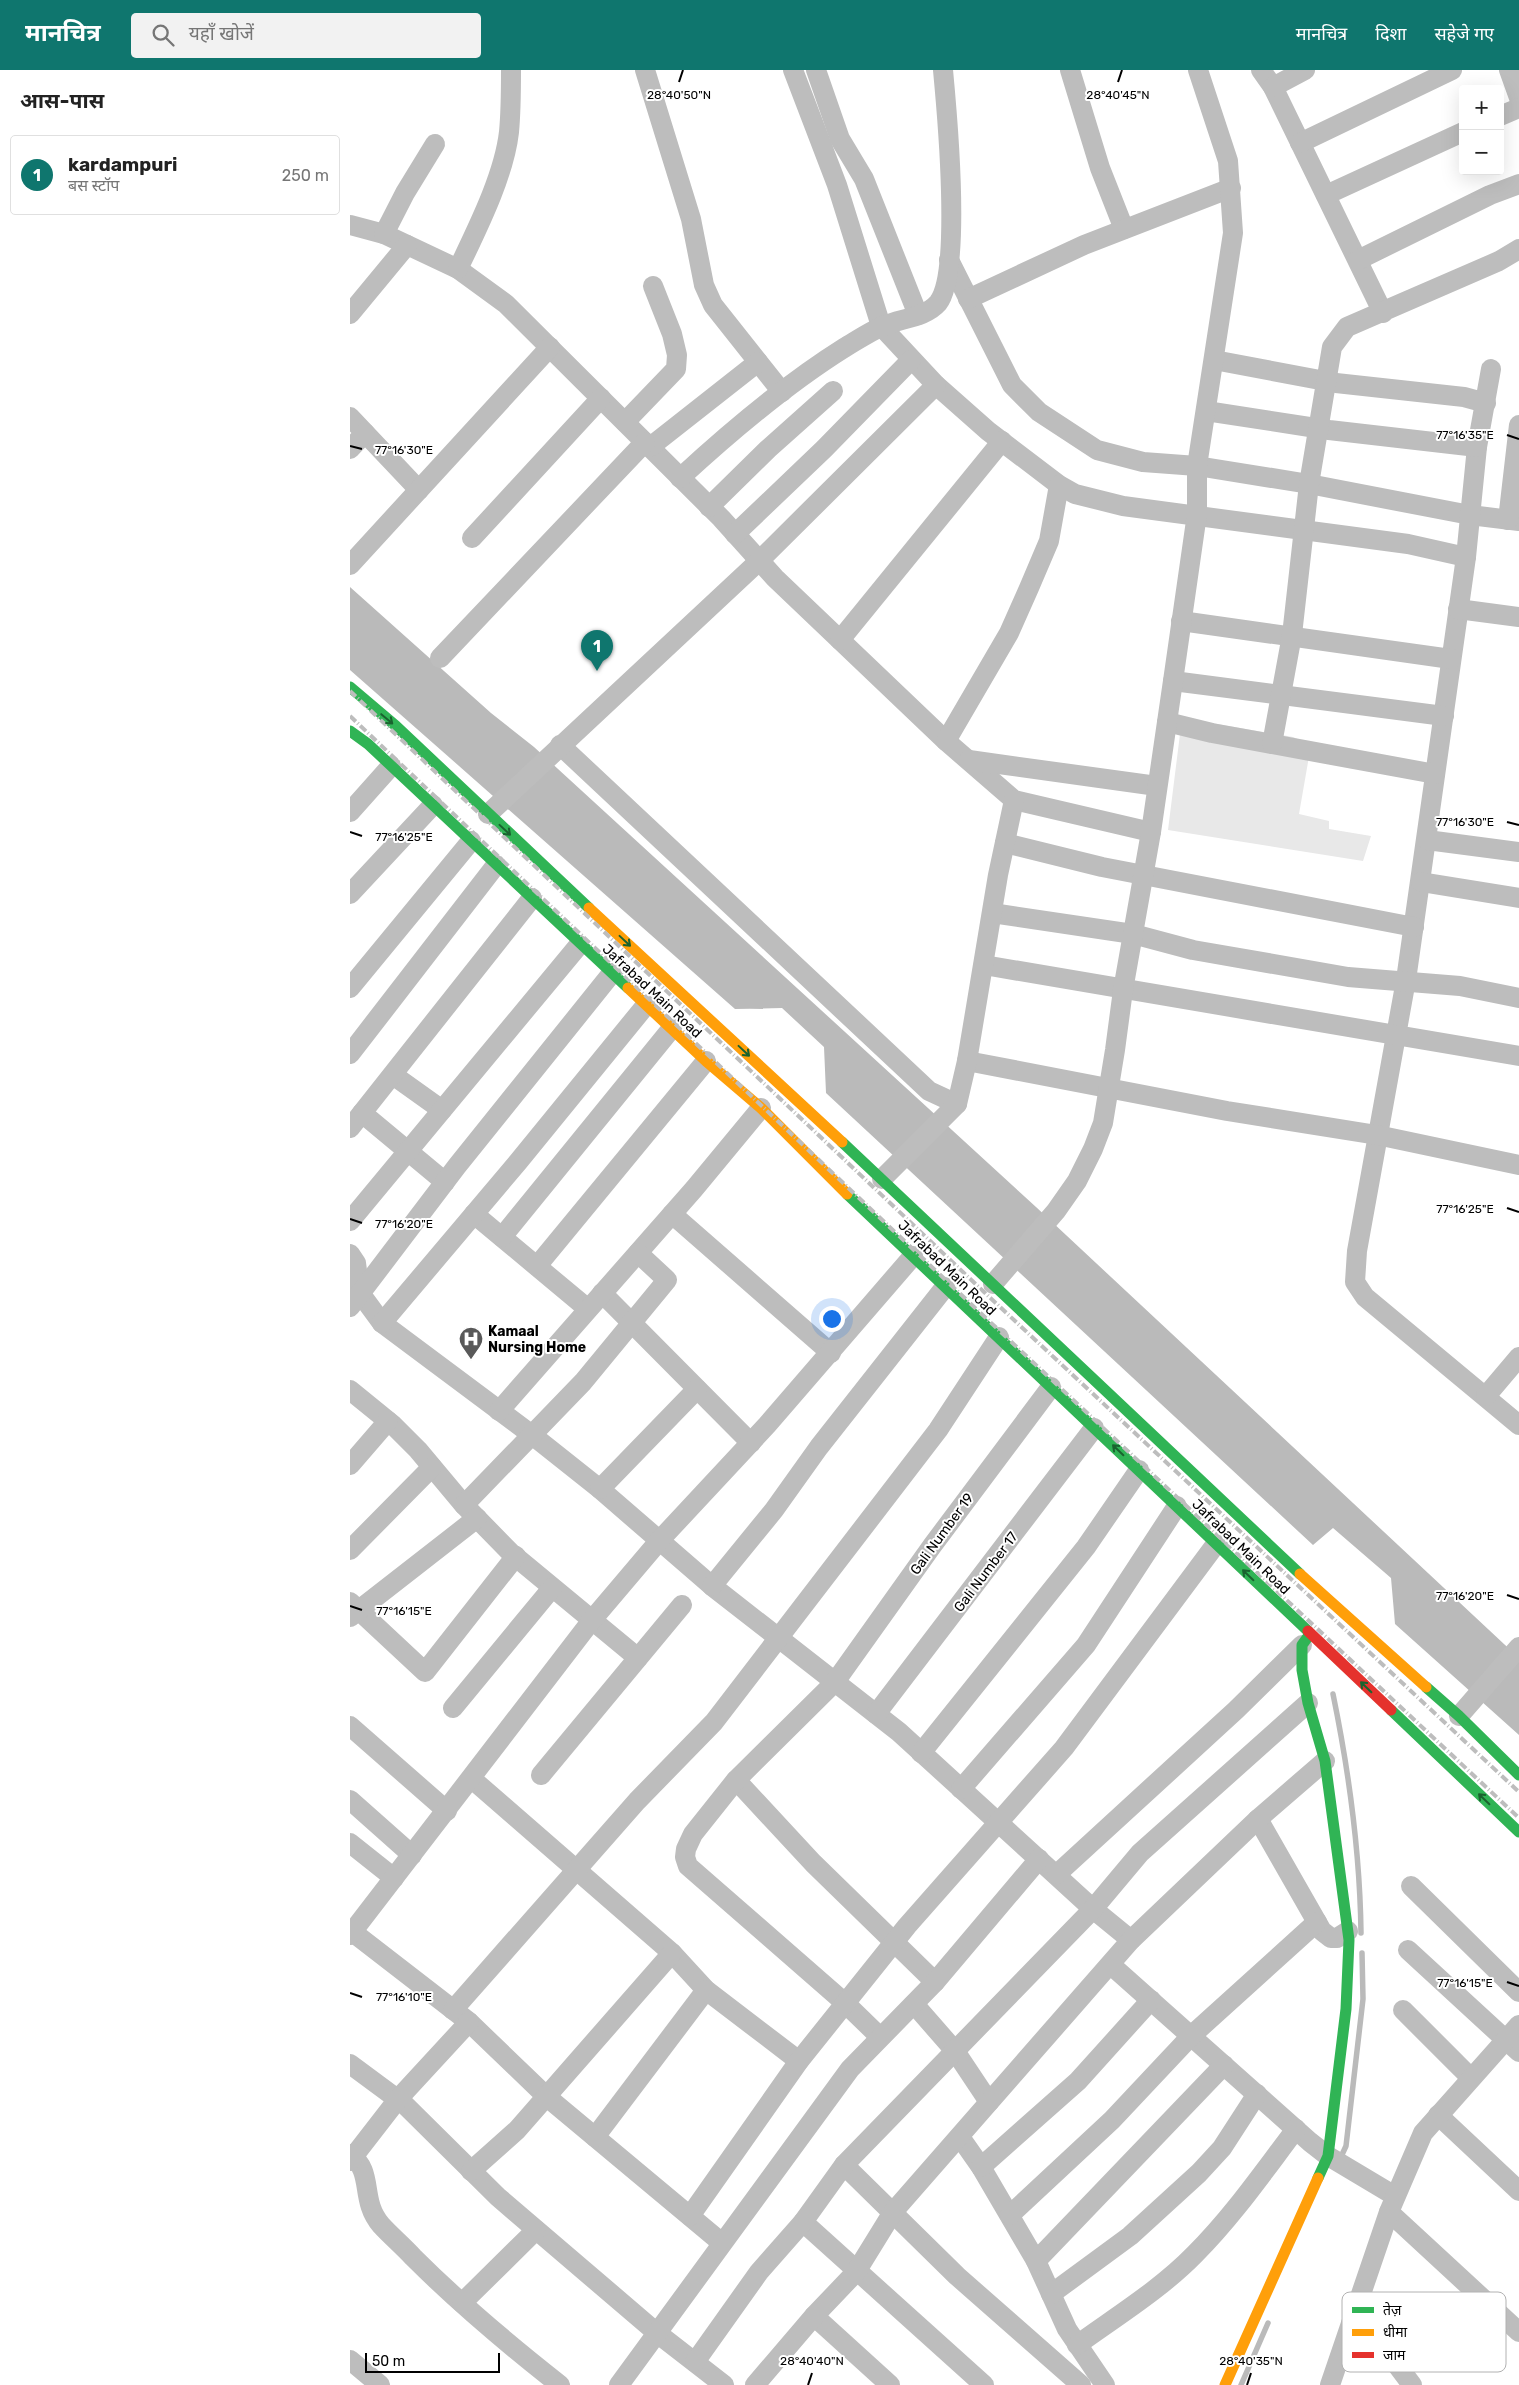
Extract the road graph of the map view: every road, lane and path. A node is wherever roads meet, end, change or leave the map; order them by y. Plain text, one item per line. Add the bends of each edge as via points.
1 (512, 70) edge
2 (645, 70) edge
3 (793, 70) edge
4 (816, 70) edge
5 (942, 70) edge
6 (1070, 70) edge
7 (1198, 70) edge
8 (1261, 70) edge
9 (1305, 70) edge
10 (1452, 70) edge
11 (1509, 70) edge
12 (1273, 87) junction
13 (1519, 98) edge
14 (1519, 108) edge
15 (1504, 114) edge
16 (1459, 134) edge
17 (1300, 143) junction
18 (435, 144) dead end
19 (1519, 184) edge
20 (1231, 188) junction
21 (1326, 195) junction
22 (350, 225) edge
23 (1124, 229) junction
24 (384, 234) junction
25 (407, 245) junction
26 (1519, 249) edge
27 (949, 260) junction
28 (1358, 260) junction
29 (458, 269) junction
30 (653, 286) dead end
31 (968, 299) junction
32 (1384, 312) junction
33 (350, 314) edge
34 (918, 315) junction
35 (881, 326) junction
36 (550, 347) junction
37 (911, 360) junction
38 (1214, 360) junction
39 (758, 362) junction
40 (1491, 369) dead end
41 (1326, 381) junction
42 (936, 385) junction
43 (833, 391) dead end
44 (782, 392) junction
45 (601, 398) junction
46 (1486, 403) junction
47 (1206, 411) junction
48 (350, 417) edge
49 (625, 422) junction
50 (1519, 425) edge
51 (1319, 428) junction
52 (365, 433) junction
53 (1002, 441) junction
54 (647, 445) junction
55 (1478, 447) junction
56 (350, 449) edge
57 (1197, 466) junction
58 (680, 478) junction
59 (1309, 484) junction
60 (1059, 485) junction
61 (419, 490) junction
62 (709, 507) junction
63 (1197, 514) junction
64 (1470, 515) junction
65 (1514, 521) edge
66 (1304, 529) junction
67 (735, 534) junction
68 (472, 538) dead end
69 (1466, 557) junction
70 (758, 562) junction
71 (350, 565) edge
72 (1458, 609) junction
73 (1519, 617) edge
74 (1181, 621) junction
75 (1292, 635) junction
76 (840, 640) junction
77 (440, 658) dead end
78 (1452, 660) junction
79 (1173, 681) junction
80 (350, 687) edge
81 (1281, 695) junction
82 (1444, 716) junction
83 (1168, 722) junction
84 (350, 731) edge
85 (946, 740) junction
86 (1272, 744) junction
87 (560, 745) junction
88 (969, 760) junction
89 (391, 766) junction
90 (1434, 774) junction
91 (1157, 786) junction
92 (1014, 800) junction
93 (433, 806) junction
94 (350, 812) edge
95 (488, 814) junction
96 (1151, 832) junction
97 (1427, 840) junction
98 (471, 841) junction
99 (1005, 842) junction
100 (1519, 852) edge
101 (496, 865) junction
102 (1144, 874) junction
103 (1420, 882) junction
104 (350, 894) edge
105 (532, 898) junction
106 (1519, 898) edge
107 (992, 913) junction
108 (1414, 927) junction
109 (1133, 934) junction
110 (579, 945) junction
111 (984, 965) junction
112 (612, 973) junction
113 (1406, 980) junction
114 (350, 988) edge
115 (1123, 990) junction
116 (1519, 998) edge
117 (646, 1005) junction
118 (672, 1028) junction
119 (1395, 1034) junction
120 (350, 1054) edge
121 (1519, 1056) edge
122 (706, 1061) junction
123 (967, 1061) junction
124 (393, 1074) junction
125 (1108, 1087) junction
126 (957, 1104) junction
127 (761, 1108) junction
128 (442, 1110) junction
129 (356, 1121) edge
130 (1377, 1135) junction
131 (409, 1150) junction
132 (1519, 1165) edge
133 (882, 1179) junction
134 (445, 1182) junction
135 (474, 1214) junction
136 (672, 1214) junction
137 (350, 1221) edge
138 (502, 1237) junction
139 (638, 1253) junction
140 (350, 1254) edge
141 (913, 1256) junction
142 (537, 1266) junction
143 (998, 1278) junction
144 (945, 1287) junction
145 (602, 1293) junction
146 (355, 1300) edge
147 (588, 1309) junction
148 (633, 1322) junction
149 (382, 1323) junction
150 (999, 1338) junction
151 (831, 1353) junction
152 (1519, 1356) edge
153 (1051, 1387) junction
154 (697, 1388) junction
155 (350, 1390) edge
156 (1486, 1396) junction
157 (499, 1411) junction
158 (388, 1421) junction
159 (1519, 1425) edge
160 (1094, 1428) junction
161 (532, 1435) junction
162 (751, 1443) junction
163 (350, 1466) edge
164 (432, 1467) junction
165 (1139, 1470) junction
166 (600, 1489) junction
167 (1177, 1506) junction
168 (471, 1511) junction
169 (659, 1541) junction
170 (1216, 1544) junction
171 (350, 1550) edge
172 (516, 1556) junction
173 (712, 1586) junction
174 (552, 1588) junction
175 (682, 1605) dead end
176 (353, 1610) edge
177 (592, 1620) junction
178 (778, 1638) junction
179 (1306, 1639) junction
180 (1519, 1647) edge
181 (638, 1658) junction
182 (836, 1682) junction
183 (1308, 1703) junction
184 (453, 1708) dead end
185 (1464, 1709) junction
186 (876, 1714) junction
187 (350, 1726) edge
188 (921, 1753) junction
189 (1325, 1761) junction
190 (1519, 1775) edge
191 (541, 1776) dead end
192 (472, 1779) junction
193 (736, 1780) junction
194 (961, 1789) junction
195 (350, 1800) edge
196 (447, 1812) junction
197 (1258, 1819) junction
198 (998, 1821) junction
199 (1519, 1832) edge
200 (350, 1842) edge
201 (412, 1855) junction
202 (1039, 1859) junction
203 (577, 1871) junction
204 (1057, 1874) junction
205 (394, 1878) junction
206 (1411, 1886) dead end
207 (1093, 1908) junction
208 (1317, 1922) junction
209 (1348, 1931) junction
210 (351, 1932) edge
211 (1131, 1940) junction
212 (894, 1943) junction
213 (1408, 1950) dead end
214 (672, 1953) junction
215 (1111, 1965) junction
216 (935, 1982) junction
217 (706, 1990) junction
218 (1519, 1992) edge
219 (1151, 2000) junction
220 (845, 2003) junction
221 (914, 2004) junction
222 (1403, 2010) dead end
223 (461, 2016) junction
224 (1191, 2036) junction
225 (880, 2038) junction
226 (1515, 2039) edge
227 (955, 2051) junction
228 (799, 2061) junction
229 (350, 2064) edge
230 (1224, 2065) junction
231 (1471, 2078) junction
232 (1257, 2094) junction
233 (547, 2097) junction
234 (398, 2099) junction
235 (989, 2102) junction
236 (1438, 2115) junction
237 (1296, 2129) junction
238 (596, 2137) junction
239 (960, 2137) junction
240 (351, 2157) edge
241 (1336, 2160) junction
242 (844, 2165) junction
243 (981, 2167) junction
244 (471, 2171) junction
245 (1519, 2190) edge
246 (1392, 2204) junction
247 (893, 2212) junction
248 (1010, 2215) junction
249 (690, 2216) junction
250 (803, 2222) junction
251 (536, 2230) junction
252 (722, 2243) junction
253 (1036, 2261) junction
254 (856, 2272) junction
255 (1362, 2292) edge
256 (1479, 2292) edge
257 (1051, 2294) junction
258 (462, 2303) junction
259 (814, 2316) junction
260 (1506, 2319) edge
261 (1519, 2332) edge
262 (657, 2333) junction
263 (1077, 2345) junction
264 (1342, 2350) edge
265 (350, 2360) edge
266 (695, 2362) junction
267 (1402, 2372) edge
268 (380, 2385) edge
269 (560, 2385) edge
270 (619, 2385) edge
271 (724, 2385) edge
272 (755, 2385) edge
273 (890, 2385) edge
274 (984, 2385) edge
275 (1081, 2385) edge
276 (1105, 2385) edge
277 (1225, 2385) edge
278 (1330, 2385) edge
279 (1412, 2385) edge

1 - 29 street via 509,133 498,175 480,224
2 - 39 street via 691,219 704,285 713,305
3 - 35 street via 837,185
4 - 34 street via 840,139 864,178
5 - 27 street via 948,132
6 - 23 street via 1100,168
7 - 20 street via 1228,161
8 - 12 street
9 - 12 street
10 - 17 street
11 - 13 street
12 - 17 street
14 - 15 street
16 - 21 street
17 - 21 street
18 - 24 street
19 - 28 street
20 - 23 street
20 - 38 street via 1233,233
21 - 28 street
22 - 24 street
23 - 31 street
24 - 25 street
25 - 29 street
25 - 33 street
26 - 32 street
27 - 31 street
27 - 34 street via 947,282 939,302 928,312
28 - 32 street
29 - 36 street via 506,304
30 - 49 street via 672,334 677,355 676,369
31 - 57 street via 1012,385 1039,412 1097,450 1143,462
32 - 41 street via 1347,327 1332,347
34 - 35 street
35 - 37 street
35 - 44 street
36 - 45 street
36 - 61 street
37 - 42 street
37 - 67 street
38 - 41 street
38 - 47 street
39 - 44 street
39 - 54 street
40 - 46 street
41 - 46 street via 1464,397
41 - 51 street
42 - 53 street
42 - 70 street
43 - 62 street
44 - 58 street via 729,432
45 - 49 street
45 - 68 street
46 - 55 street
47 - 51 street
47 - 57 street
48 - 52 street
49 - 54 street
50 - 65 street
51 - 55 street
51 - 59 street
52 - 56 street
52 - 61 street
53 - 60 street
53 - 76 street
54 - 58 street
54 - 77 street
55 - 64 street
57 - 59 street
57 - 63 street
58 - 62 street
59 - 64 street
59 - 66 street
60 - 63 street via 1074,494 1123,506
60 - 85 street via 1049,541 1029,588 1004,641
61 - 71 street
62 - 67 street
63 - 66 street
63 - 74 street
64 - 65 street
64 - 69 street
66 - 69 street via 1408,544
66 - 75 street
67 - 70 street
69 - 72 street
70 - 76 street
70 - 87 street
72 - 73 street
72 - 78 street
74 - 75 street
74 - 79 street
75 - 78 street
75 - 81 street
76 - 85 street
78 - 82 street
79 - 81 street
79 - 83 street
80 -> 95 main road, Jafrabad Main Road
81 - 82 street
81 - 86 street
82 - 90 street
83 - 86 street
83 - 91 street
84 - 89 main road, Jafrabad Main Road
85 - 88 street
86 - 90 street
87 - 95 street
87 - 126 street via 929,1091
88 - 91 street
88 - 92 street
89 - 93 main road, Jafrabad Main Road
89 - 94 street
90 - 97 street
91 - 96 street
92 - 96 street
92 - 99 street
93 - 98 main road, Jafrabad Main Road
93 - 104 street
95 -> 133 main road, Jafrabad Main Road
96 - 102 street
97 - 100 street
97 - 103 street
98 - 101 main road, Jafrabad Main Road
98 - 114 street
99 - 102 street via 1102,867
99 - 107 street
101 - 105 main road, Jafrabad Main Road
101 - 120 street
102 - 108 street
102 - 109 street
103 - 106 street
103 - 108 street
105 - 110 main road, Jafrabad Main Road
105 - 124 street
107 - 109 street
107 - 111 street
108 - 113 street
109 - 113 street via 1193,950 1276,965 1348,977
109 - 115 street
110 - 112 main road, Jafrabad Main Road
110 - 128 street
111 - 115 street
111 - 123 street
112 - 117 main road, Jafrabad Main Road
112 - 134 street
113 - 116 street via 1460,986
113 - 119 street
115 - 119 street
115 - 125 street
117 - 118 main road, Jafrabad Main Road
117 - 135 street
118 - 122 main road, Jafrabad Main Road
118 - 138 street
119 - 121 street
119 - 130 street
122 - 127 main road, Jafrabad Main Road
122 - 142 street
123 - 125 street
123 - 126 street
124 - 128 street
124 - 129 street
125 - 130 street via 1227,1111
125 - 143 street via 1103,1123 1077,1181 1056,1211
126 - 133 street
127 - 136 street
127 - 141 main road, Jafrabad Main Road
128 - 131 street
129 - 131 street
130 - 132 street
130 - 156 street via 1357,1251 1355,1282 1365,1297
131 - 134 street
131 - 137 street
133 - 143 main road, Jafrabad Main Road
134 - 146 street
135 - 138 street
135 - 149 street
136 - 139 street
136 - 151 street
138 - 142 street
139 - 145 street
139 - 148 street via 667,1280
140 - 146 street via 356,1263
141 - 144 main road, Jafrabad Main Road
141 - 151 street
142 - 147 street
143 - 185 main road, Jafrabad Main Road via 1342,1614
144 - 150 main road, Jafrabad Main Road
144 - 173 street
145 - 147 street
145 - 148 street
146 - 149 street
147 - 157 street
148 - 154 street
148 - 161 street via 583,1382
149 - 157 street
150 - 153 main road, Jafrabad Main Road
150 - 178 street via 938,1430
151 - 162 street
152 - 156 street
153 - 160 main road, Jafrabad Main Road
153 - 182 street, Gali Number 19 via 932,1546
154 - 162 street
154 - 166 street
155 - 158 street
156 - 159 street
157 - 161 street
158 - 163 street
158 - 164 street
165 -> 160 main road, Jafrabad Main Road
160 - 186 street, Gali Number 17
161 - 166 street
161 - 168 street
162 - 169 street
164 - 168 street
164 - 171 street
165 - 167 main road, Jafrabad Main Road
165 - 188 street via 1086,1547
166 - 169 street
167 - 170 main road, Jafrabad Main Road
167 - 194 street via 1086,1645
168 - 172 street
168 - 176 street
169 - 173 street
169 - 177 street
179 -> 170 main road, Jafrabad Main Road
170 - 198 street via 1064,1748
172 - 174 street
172 - 176 street via 425,1672
173 - 178 street
174 - 177 street
174 - 184 street
175 - 181 street
177 - 181 street
177 - 192 street
178 - 182 street
178 - 203 street via 714,1722 637,1801
179 - 183 main road via 1302,1670
199 -> 179 main road, Jafrabad Main Road
179 - 204 street via 1236,1710
180 - 185 street
181 - 191 street
182 - 186 street
182 - 193 street, Gali Number 19
183 - 189 main road
183 - 207 street via 1140,1854
185 - 190 main road, Jafrabad Main Road
186 - 188 street
187 - 196 street
188 - 194 street
189 - 197 street
189 - 209 main road
192 - 196 street
192 - 203 street
193 - 212 street
193 - 220 street, Gali Number 19 via 688,1842 685,1857 688,1866
194 - 198 street
195 - 201 street
196 - 201 street
197 - 208 street
197 - 211 street
198 - 202 street
198 - 212 street
200 - 205 street
201 - 205 street
202 - 204 street
202 - 216 street
203 - 214 street
203 - 223 street
204 - 207 street
205 - 210 street
206 - 218 street
207 - 211 street
207 - 227 street
208 - 209 street via 1331,1938
208 - 224 street
209 - 241 main road via 1349,1978
210 - 223 street
211 - 215 street
212 - 216 street
212 - 220 street
213 - 226 street
214 - 217 street
214 - 233 street
215 - 219 street
215 - 235 street
216 - 221 street
217 - 228 street
217 - 238 street
219 - 224 street
219 - 243 street via 1078,2081
220 - 225 street, Gali Number 19
220 - 228 street
221 - 225 street
221 - 227 street
222 - 231 street
223 - 233 street
223 - 234 street
224 - 230 street
224 - 248 street via 1112,2120
225 - 252 street via 850,2069
226 - 231 street
227 - 235 street
227 - 242 street
228 - 249 street
229 - 234 street
230 - 232 street
230 - 253 street
231 - 236 street
232 - 237 street
232 - 257 street via 1222,2148 1199,2173 1130,2236
233 - 238 street
233 - 244 street via 517,2130
234 - 240 street
234 - 244 street
235 - 239 street
236 - 245 street
236 - 246 street via 1423,2133
237 - 241 street
237 - 263 street via 1195,2255
238 - 249 street
239 - 243 street
239 - 247 street
240 - 258 street via 361,2166 371,2211 380,2224
241 - 246 street
241 - 277 main road
242 - 247 street
242 - 250 street
243 - 248 street
244 - 251 street
246 - 255 street
246 - 256 street
247 - 254 street
247 - 275 street via 957,2276
248 - 253 street
249 - 252 street
250 - 254 street
250 - 266 street via 759,2272
251 - 258 street
251 - 262 street
252 - 262 street
253 - 257 street
254 - 259 street
254 - 274 street
257 - 263 street
258 - 269 street
259 - 272 street
259 - 273 street
260 - 261 street
262 - 266 street
262 - 270 street
263 - 276 street
264 - 278 street
265 - 268 street
266 - 271 street
267 - 279 street

